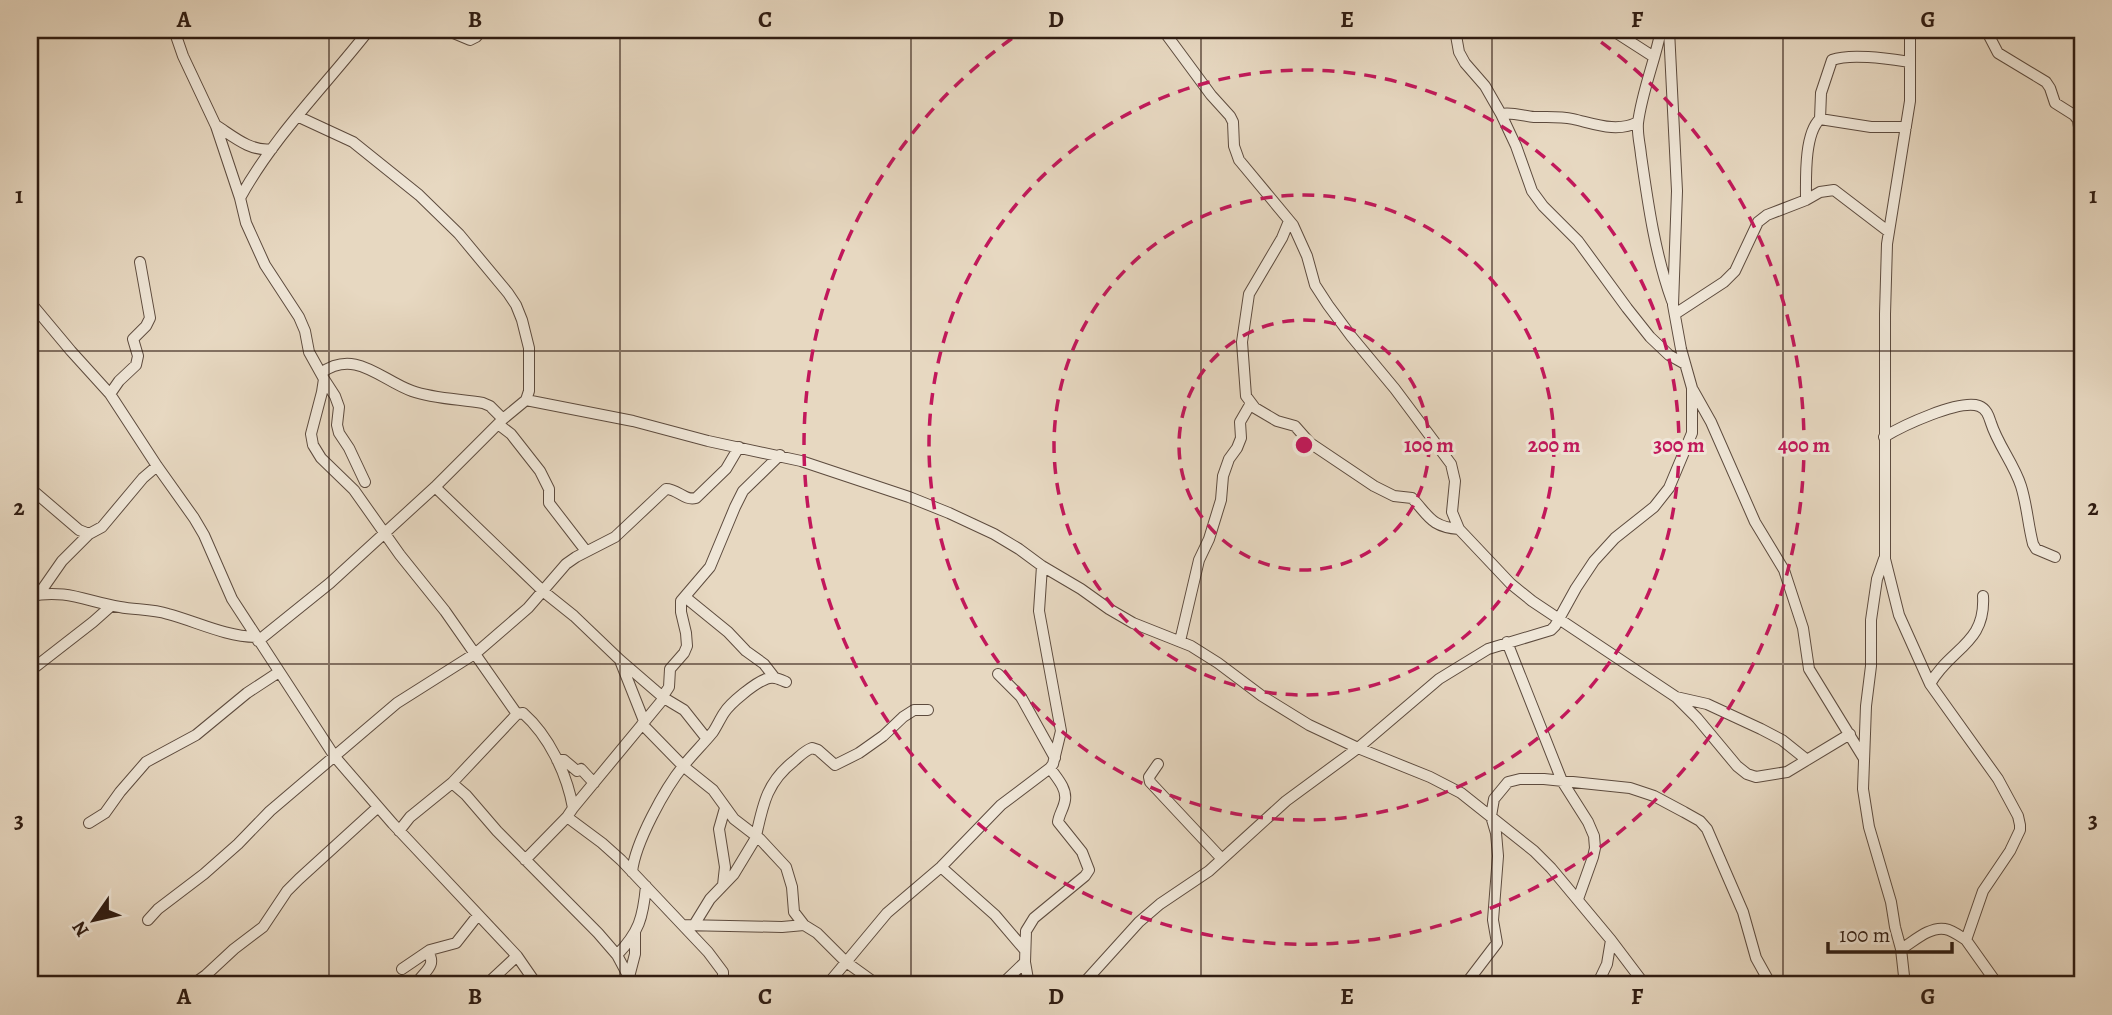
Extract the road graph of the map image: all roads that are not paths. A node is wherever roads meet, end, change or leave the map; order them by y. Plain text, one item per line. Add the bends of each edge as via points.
1 (174, 30) edge
2 (369, 30) edge
3 (446, 30) edge
4 (482, 30) edge
5 (1163, 30) edge
6 (1455, 30) edge
7 (1612, 30) edge
8 (1661, 30) edge
9 (1669, 30) edge
10 (1910, 30) edge
11 (1986, 30) edge
12 (1654, 57) junction
13 (1910, 62) junction
14 (1501, 114) junction
15 (299, 117) junction
16 (1820, 119) junction
17 (1638, 122) junction
18 (216, 126) junction
19 (1906, 127) junction
20 (2082, 147) edge
21 (272, 149) junction
22 (240, 198) junction
23 (1806, 200) junction
24 (1289, 221) junction
25 (1889, 232) junction
26 (140, 262) dead end
27 (30, 302) edge
28 (1674, 310) junction
29 (1685, 364) junction
30 (323, 376) junction
31 (1692, 388) junction
32 (110, 394) junction
33 (526, 400) junction
34 (1251, 403) junction
35 (500, 422) junction
36 (1884, 437) junction
37 (739, 447) junction
38 (779, 455) junction
39 (157, 466) junction
40 (365, 482) dead end
41 (435, 487) junction
42 (30, 488) edge
43 (1459, 529) junction
44 (384, 533) junction
45 (89, 534) junction
46 (586, 551) junction
47 (2055, 557) dead end
48 (1885, 558) junction
49 (1042, 566) junction
50 (544, 592) junction
51 (34, 595) edge
52 (1983, 596) dead end
53 (685, 597) junction
54 (111, 606) junction
55 (1560, 618) junction
56 (257, 639) junction
57 (1180, 641) junction
58 (1507, 642) junction
59 (476, 653) junction
60 (620, 660) junction
61 (30, 671) edge
62 (279, 672) junction
63 (998, 674) dead end
64 (774, 677) junction
65 (786, 682) dead end
66 (1930, 684) junction
67 (664, 697) junction
68 (1676, 697) junction
69 (928, 710) dead end
70 (517, 714) junction
71 (643, 723) junction
72 (1850, 734) junction
73 (707, 739) junction
74 (1358, 748) junction
75 (335, 757) junction
76 (1864, 757) junction
77 (557, 760) junction
78 (1807, 760) junction
79 (1053, 763) junction
80 (1158, 764) dead end
81 (684, 766) junction
82 (1562, 781) junction
83 (452, 783) junction
84 (594, 783) junction
85 (378, 807) junction
86 (725, 808) junction
87 (570, 813) junction
88 (1491, 816) junction
89 (89, 823) dead end
90 (399, 831) junction
91 (756, 836) junction
92 (1222, 859) junction
93 (525, 860) junction
94 (941, 867) junction
95 (632, 872) junction
96 (646, 886) junction
97 (723, 886) junction
98 (1578, 899) junction
99 (478, 915) junction
100 (148, 920) dead end
101 (688, 925) junction
102 (804, 925) junction
103 (635, 933) junction
104 (1611, 940) junction
105 (1966, 940) junction
106 (1901, 949) junction
107 (1024, 950) junction
108 (428, 951) junction
109 (617, 955) junction
110 (517, 957) junction
111 (846, 962) junction
112 (1024, 962) junction
113 (402, 969) dead end
114 (631, 981) edge
115 (192, 985) edge
116 (416, 985) edge
117 (486, 985) edge
118 (537, 985) edge
119 (724, 985) edge
120 (827, 985) edge
121 (878, 985) edge
122 (1001, 985) edge
123 (1029, 985) edge
124 (1082, 985) edge
125 (1465, 985) edge
126 (1597, 985) edge
127 (1645, 985) edge
128 (1771, 985) edge
129 (1905, 985) edge
130 (1998, 985) edge

1 - 18 street
2 - 15 street
3 - 4 street via 470,40
5 - 24 street via 1230,116 1239,160
6 - 14 street via 1465,63
7 - 12 street
8 - 12 street
9 - 28 street via 1677,191
10 - 13 street
11 - 20 street via 1998,53 2046,82 2055,103 2074,114
12 - 17 street
13 - 16 street via 1832,60 1821,93
13 - 19 street
14 - 17 street via 1560,117 1610,128
14 - 29 street via 1532,191 1578,241 1650,337
15 - 21 street
15 - 33 street via 353,142 384,165 439,212 508,293 529,348
16 - 19 street
16 - 23 street via 1810,141
17 - 28 street via 1659,262
18 - 21 street via 242,143
18 - 22 street
19 - 25 street
21 - 22 street
22 - 30 street via 265,265 299,317 309,352
23 - 25 street via 1834,190
23 - 28 street via 1758,222 1735,271
24 - 34 street via 1249,295 1242,342 1245,393
24 - 43 street via 1328,305 1451,464 1455,481 1452,512
25 - 36 street
26 - 32 street via 150,318 133,338 136,365
27 - 32 street
28 - 29 street
29 - 31 street
30 - 35 street via 330,366 340,363 367,368 413,392 491,406
30 - 40 street via 339,407 339,433
30 - 44 street via 311,434 313,445 354,490
31 - 55 street via 1692,433 1669,488 1594,561
31 - 72 street via 1755,522 1784,570 1803,628 1809,669
32 - 39 street
33 - 35 street
33 - 37 street
34 - 43 street via 1277,421 1295,426 1310,443 1374,485 1394,496 1412,498 1431,521
34 - 57 street via 1223,476 1221,500 1199,560
35 - 41 street
35 - 46 street via 540,471 550,503
36 - 47 street via 1928,416 1972,405 1984,408 2020,482 2033,544
36 - 48 street
37 - 38 street
37 - 46 street via 726,469 696,498 666,489 615,537
38 - 49 street via 949,513 994,534
38 - 53 street via 743,491 710,567
39 - 45 street via 102,527
39 - 56 street via 204,535 232,599
41 - 44 street
41 - 50 street
42 - 45 street
43 - 55 street via 1511,584
44 - 56 street via 330,583
44 - 59 street
45 - 51 street
46 - 50 street via 566,564
48 - 66 street via 1899,615
48 - 76 street via 1871,620
49 - 57 street via 1133,623
49 - 79 street via 1039,611 1061,731
50 - 59 street
50 - 60 street
51 - 54 street via 57,592
52 - 66 street via 1975,635
53 - 64 street
53 - 67 street via 680,606 687,646 670,669
54 - 56 street via 166,613 223,633
54 - 61 street
55 - 58 street via 1546,633
55 - 68 street
56 - 62 street
57 - 74 street via 1308,725
58 - 74 street via 1439,679
58 - 82 street
59 - 70 street
59 - 75 street via 397,703
60 - 67 street
60 - 71 street
62 - 75 street
62 - 89 street via 208,727 146,762 106,813
63 - 79 street via 1021,697
64 - 65 street
64 - 73 street via 760,682 732,705
66 - 105 street via 1998,779 2020,825 2010,850 1983,891
67 - 71 street
67 - 73 street via 684,710
68 - 78 street via 1743,720 1783,740
68 - 78 street via 1747,775 1787,772
69 - 91 street via 914,710 838,764 812,748 802,753 770,787
70 - 77 street via 529,718
70 - 83 street
71 - 81 street
71 - 84 street
72 - 76 street
72 - 78 street
73 - 81 street
74 - 88 street via 1430,777
74 - 92 street via 1286,801
75 - 85 street
75 - 100 street
76 - 106 street via 1869,827
77 - 84 street via 581,769
77 - 87 street via 569,788
79 - 94 street via 1000,805
79 - 107 street via 1065,795 1058,822 1082,852 1089,870 1034,918 1026,931
80 - 92 street via 1150,782
81 - 86 street via 713,790
81 - 95 street via 646,830
82 - 88 street via 1508,782 1494,799
82 - 98 street via 1594,836 1593,858
82 - 128 street via 1630,788 1700,821
83 - 90 street
83 - 93 street
84 - 87 street
85 - 90 street
85 - 115 street via 293,885 263,927
86 - 91 street
86 - 97 street via 719,829
87 - 93 street
87 - 95 street
88 - 98 street via 1534,851
88 - 125 street via 1498,856 1493,920 1497,943
90 - 99 street
91 - 97 street
91 - 102 street via 790,874 794,912
92 - 124 street via 1139,922
93 - 109 street
94 - 107 street via 995,915
94 - 111 street via 887,913
95 - 96 street
96 - 101 street
96 - 103 street
97 - 101 street
98 - 104 street
99 - 108 street via 456,943
99 - 110 street
101 - 102 street
101 - 119 street via 723,972
102 - 111 street
103 - 109 street
103 - 114 street
104 - 126 street
104 - 127 street
105 - 106 street via 1940,928
105 - 130 street
106 - 129 street
107 - 112 street
108 - 113 street
108 - 116 street via 429,970
109 - 114 street
110 - 117 street
110 - 118 street
111 - 120 street
111 - 121 street
112 - 122 street
112 - 123 street

